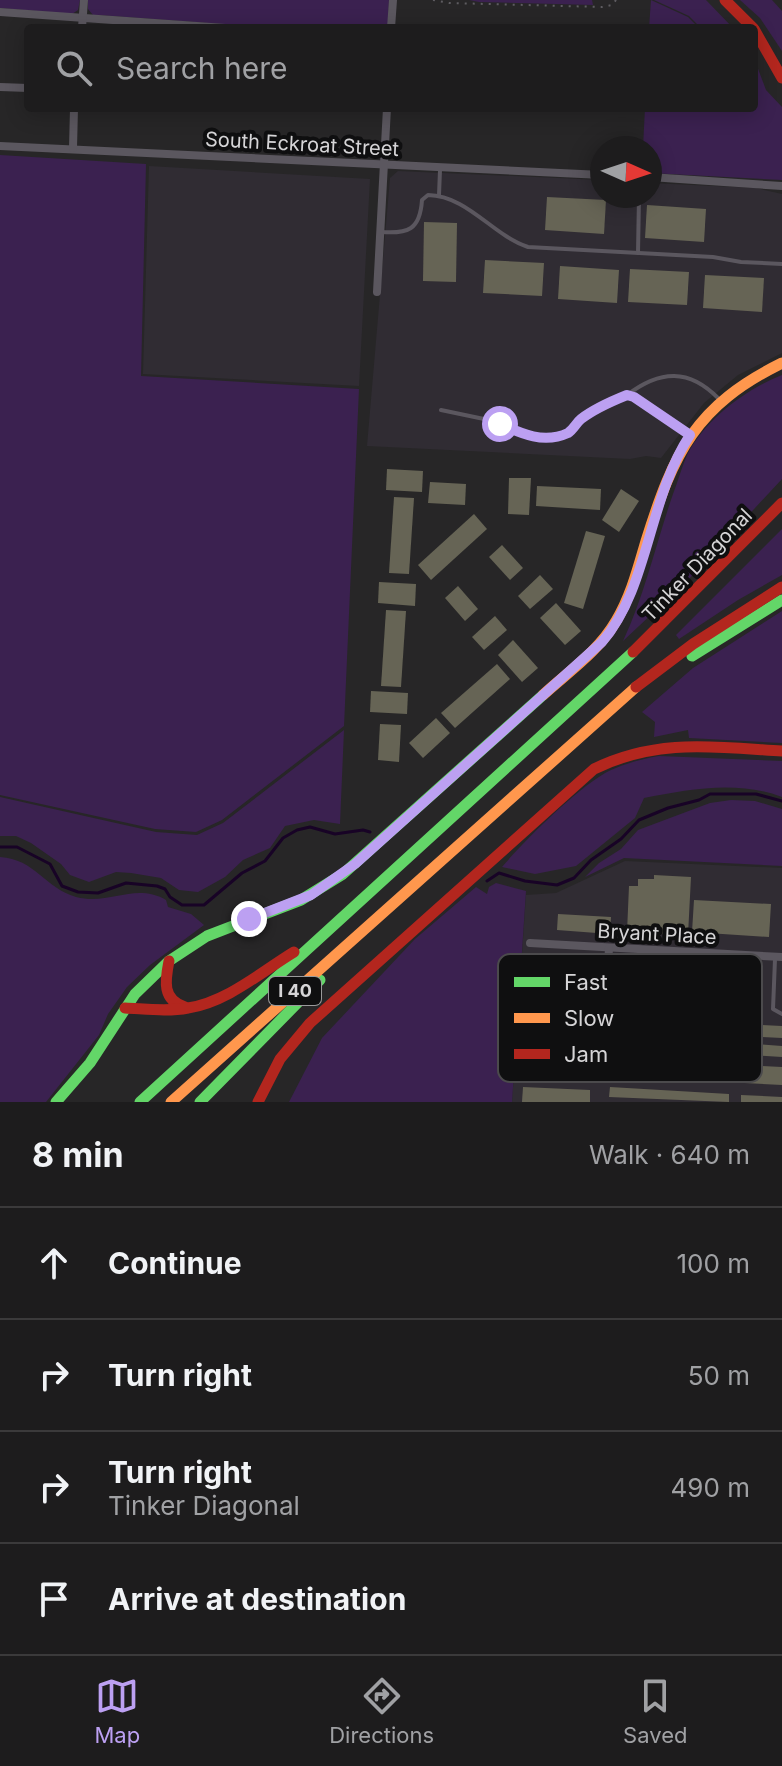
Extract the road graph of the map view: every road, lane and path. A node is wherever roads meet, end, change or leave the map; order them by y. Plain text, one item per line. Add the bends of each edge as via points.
1 (84, 0) edge
2 (393, 0) edge
3 (433, 0) edge
4 (616, 0) edge
5 (725, 0) edge
6 (438, 1) edge
7 (595, 1) edge
8 (466, 2) edge
9 (600, 7) junction
10 (0, 12) edge
11 (82, 23) edge
12 (111, 24) edge
13 (391, 24) edge
14 (749, 24) edge
15 (758, 36) edge
16 (782, 78) edge
17 (0, 87) edge
18 (24, 88) edge
19 (74, 112) edge
20 (387, 112) edge
21 (0, 146) edge
22 (73, 148) junction
23 (385, 164) junction
24 (440, 167) junction
25 (590, 174) edge
26 (662, 178) edge
27 (782, 186) edge
28 (439, 195) junction
29 (639, 208) edge
30 (381, 232) junction
31 (638, 253) junction
32 (782, 264) edge
33 (377, 292) dead end
34 (782, 363) edge
35 (627, 395) junction
36 (720, 401) junction
37 (441, 410) dead end
38 (690, 435) junction
39 (782, 503) edge
40 (782, 587) edge
41 (782, 600) edge
42 (603, 718) junction
43 (782, 751) edge
44 (419, 880) junction
45 (318, 938) junction
46 (530, 943) dead end
47 (609, 948) junction
48 (609, 954) edge
49 (722, 954) edge
50 (779, 957) edge
51 (169, 961) junction
52 (125, 1008) junction
53 (190, 1008) junction
54 (782, 1014) edge
55 (56, 1102) edge
56 (140, 1102) edge
57 (171, 1102) edge
58 (200, 1102) edge
59 (258, 1102) edge

1 - 11 street
2 - 13 street
3 - 6 path
4 - 9 path
5 - 14 main road
6 - 8 path
7 - 9 path
8 - 9 path
10 - 11 street
11 - 12 street
15 - 16 main road
17 - 18 street
19 - 22 street
20 - 23 street
21 - 22 street, South Eckroat Street
22 - 23 street, South Eckroat Street
23 - 24 street, South Eckroat Street
23 - 30 street
24 - 25 street, South Eckroat Street
24 - 28 lane
26 - 27 street
28 - 30 lane via 422,200 418,221 408,230
28 - 31 lane via 528,247
29 - 31 lane
30 - 33 street
31 - 32 lane
34 - 36 main road, Tinker Diagonal
35 - 36 lane via 646,380 681,377 696,379
35 - 37 lane via 579,420 567,433 543,438
35 - 38 lane
36 - 38 main road, Tinker Diagonal
38 - 51 main road, Tinker Diagonal via 660,494 625,607 602,642 343,874 301,900 223,928
39 - 45 main road, Tinker Diagonal / I 40 via 617,671
40 - 42 main road, I 40 via 693,644
41 - 42 main road
42 - 44 main road, I 40
43 - 59 main road via 647,747 594,769 310,1023 280,1059
44 - 57 main road, I 40
44 - 58 main road
45 - 53 main road via 215,999
45 - 56 main road, Tinker Diagonal / I 40
46 - 47 street, Bryant Place
47 - 48 street
47 - 49 street, Bryant Place
50 - 54 lane via 773,1009
51 - 52 main road, Tinker Diagonal
51 - 53 main road via 167,996
52 - 53 main road
52 - 55 main road, Tinker Diagonal via 90,1063

